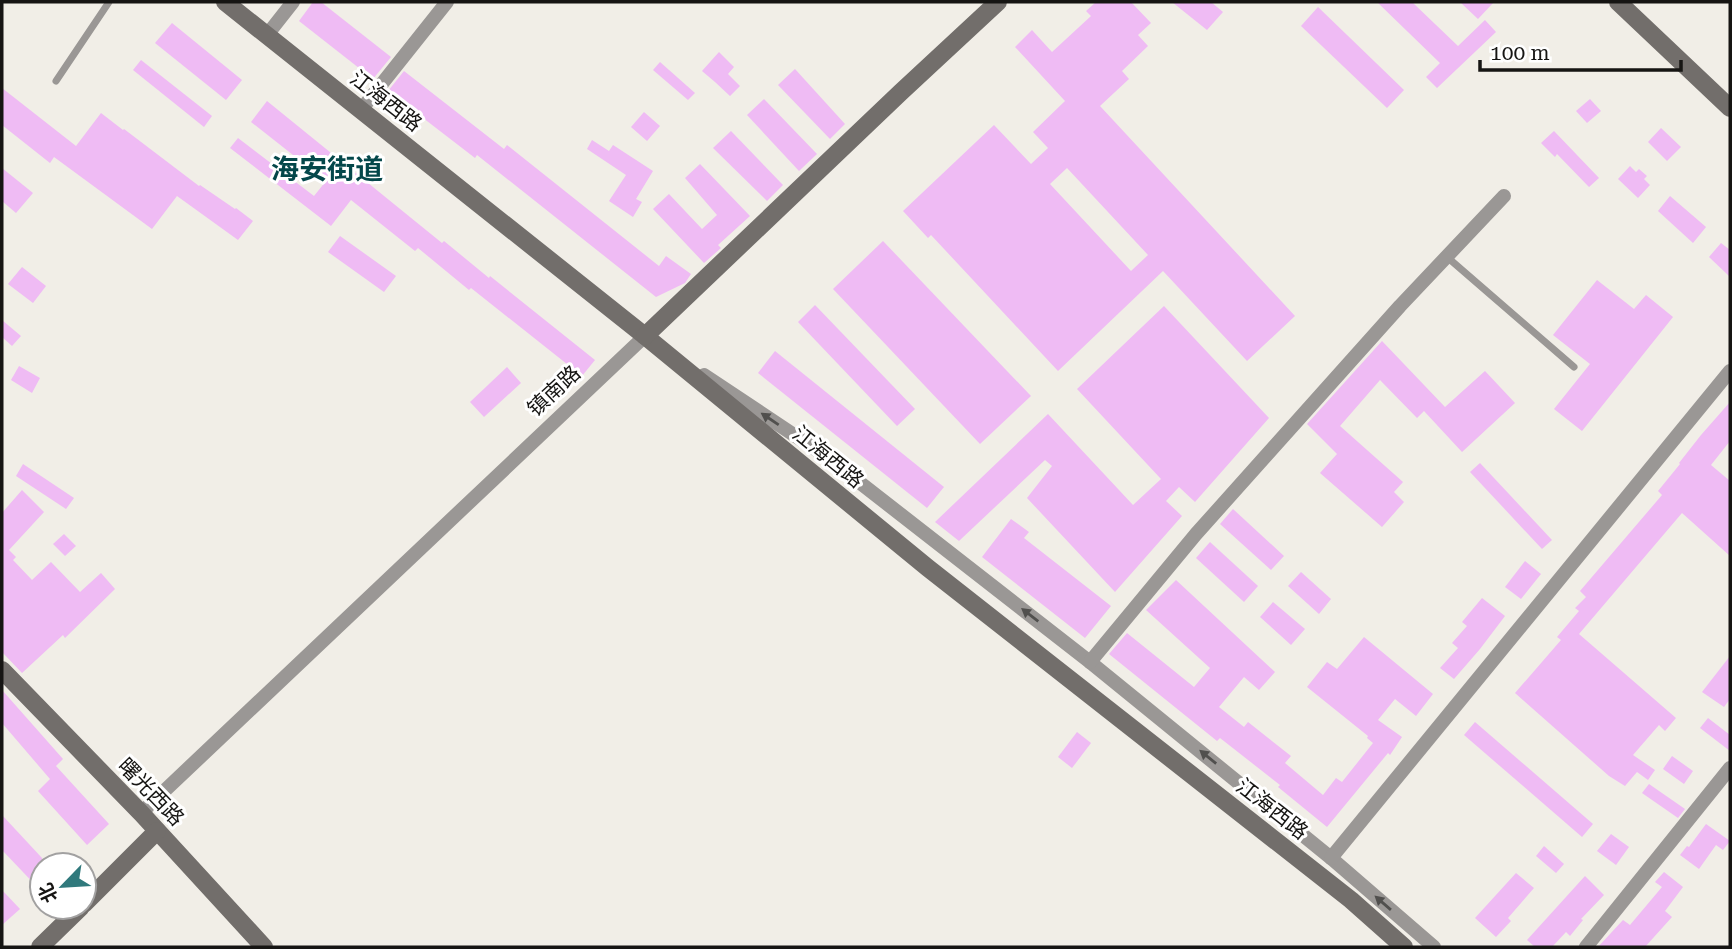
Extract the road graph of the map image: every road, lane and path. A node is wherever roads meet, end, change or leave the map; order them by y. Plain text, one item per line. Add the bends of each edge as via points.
1 (109, 2) edge
2 (225, 2) edge
3 (293, 2) edge
4 (447, 2) edge
5 (998, 2) edge
6 (1618, 2) edge
7 (267, 35) junction
8 (56, 81) dead end
9 (1730, 107) edge
10 (361, 110) junction
11 (1504, 197) dead end
12 (1447, 257) junction
13 (645, 336) junction
14 (1574, 368) dead end
15 (1730, 371) edge
16 (1090, 662) junction
17 (2, 670) edge
18 (1730, 768) edge
19 (141, 813) junction
20 (157, 831) junction
21 (1331, 858) junction
22 (98, 889) edge
23 (66, 921) edge
24 (40, 947) edge
25 (264, 947) edge
26 (1404, 947) edge
27 (1434, 947) edge
28 (1586, 947) edge

1 - 8 lane
2 - 7 main road, 江海西路
3 - 7 street
4 - 10 street
5 - 13 main road, 镇南路
6 - 9 main road
7 - 10 main road, 江海西路
10 - 13 main road, 江海西路
11 - 12 street
12 - 14 lane
12 - 16 street via 1196,534
16 -> 13 street via 827,457
13 - 19 street, 镇南路
13 - 26 main road, 江海西路
15 - 21 street
21 -> 16 street
17 - 19 main road, 曙光西路
18 - 28 street
19 - 20 main road, 曙光西路
20 - 22 main road
20 - 25 main road, 曙光西路
27 -> 21 street
23 - 24 main road

